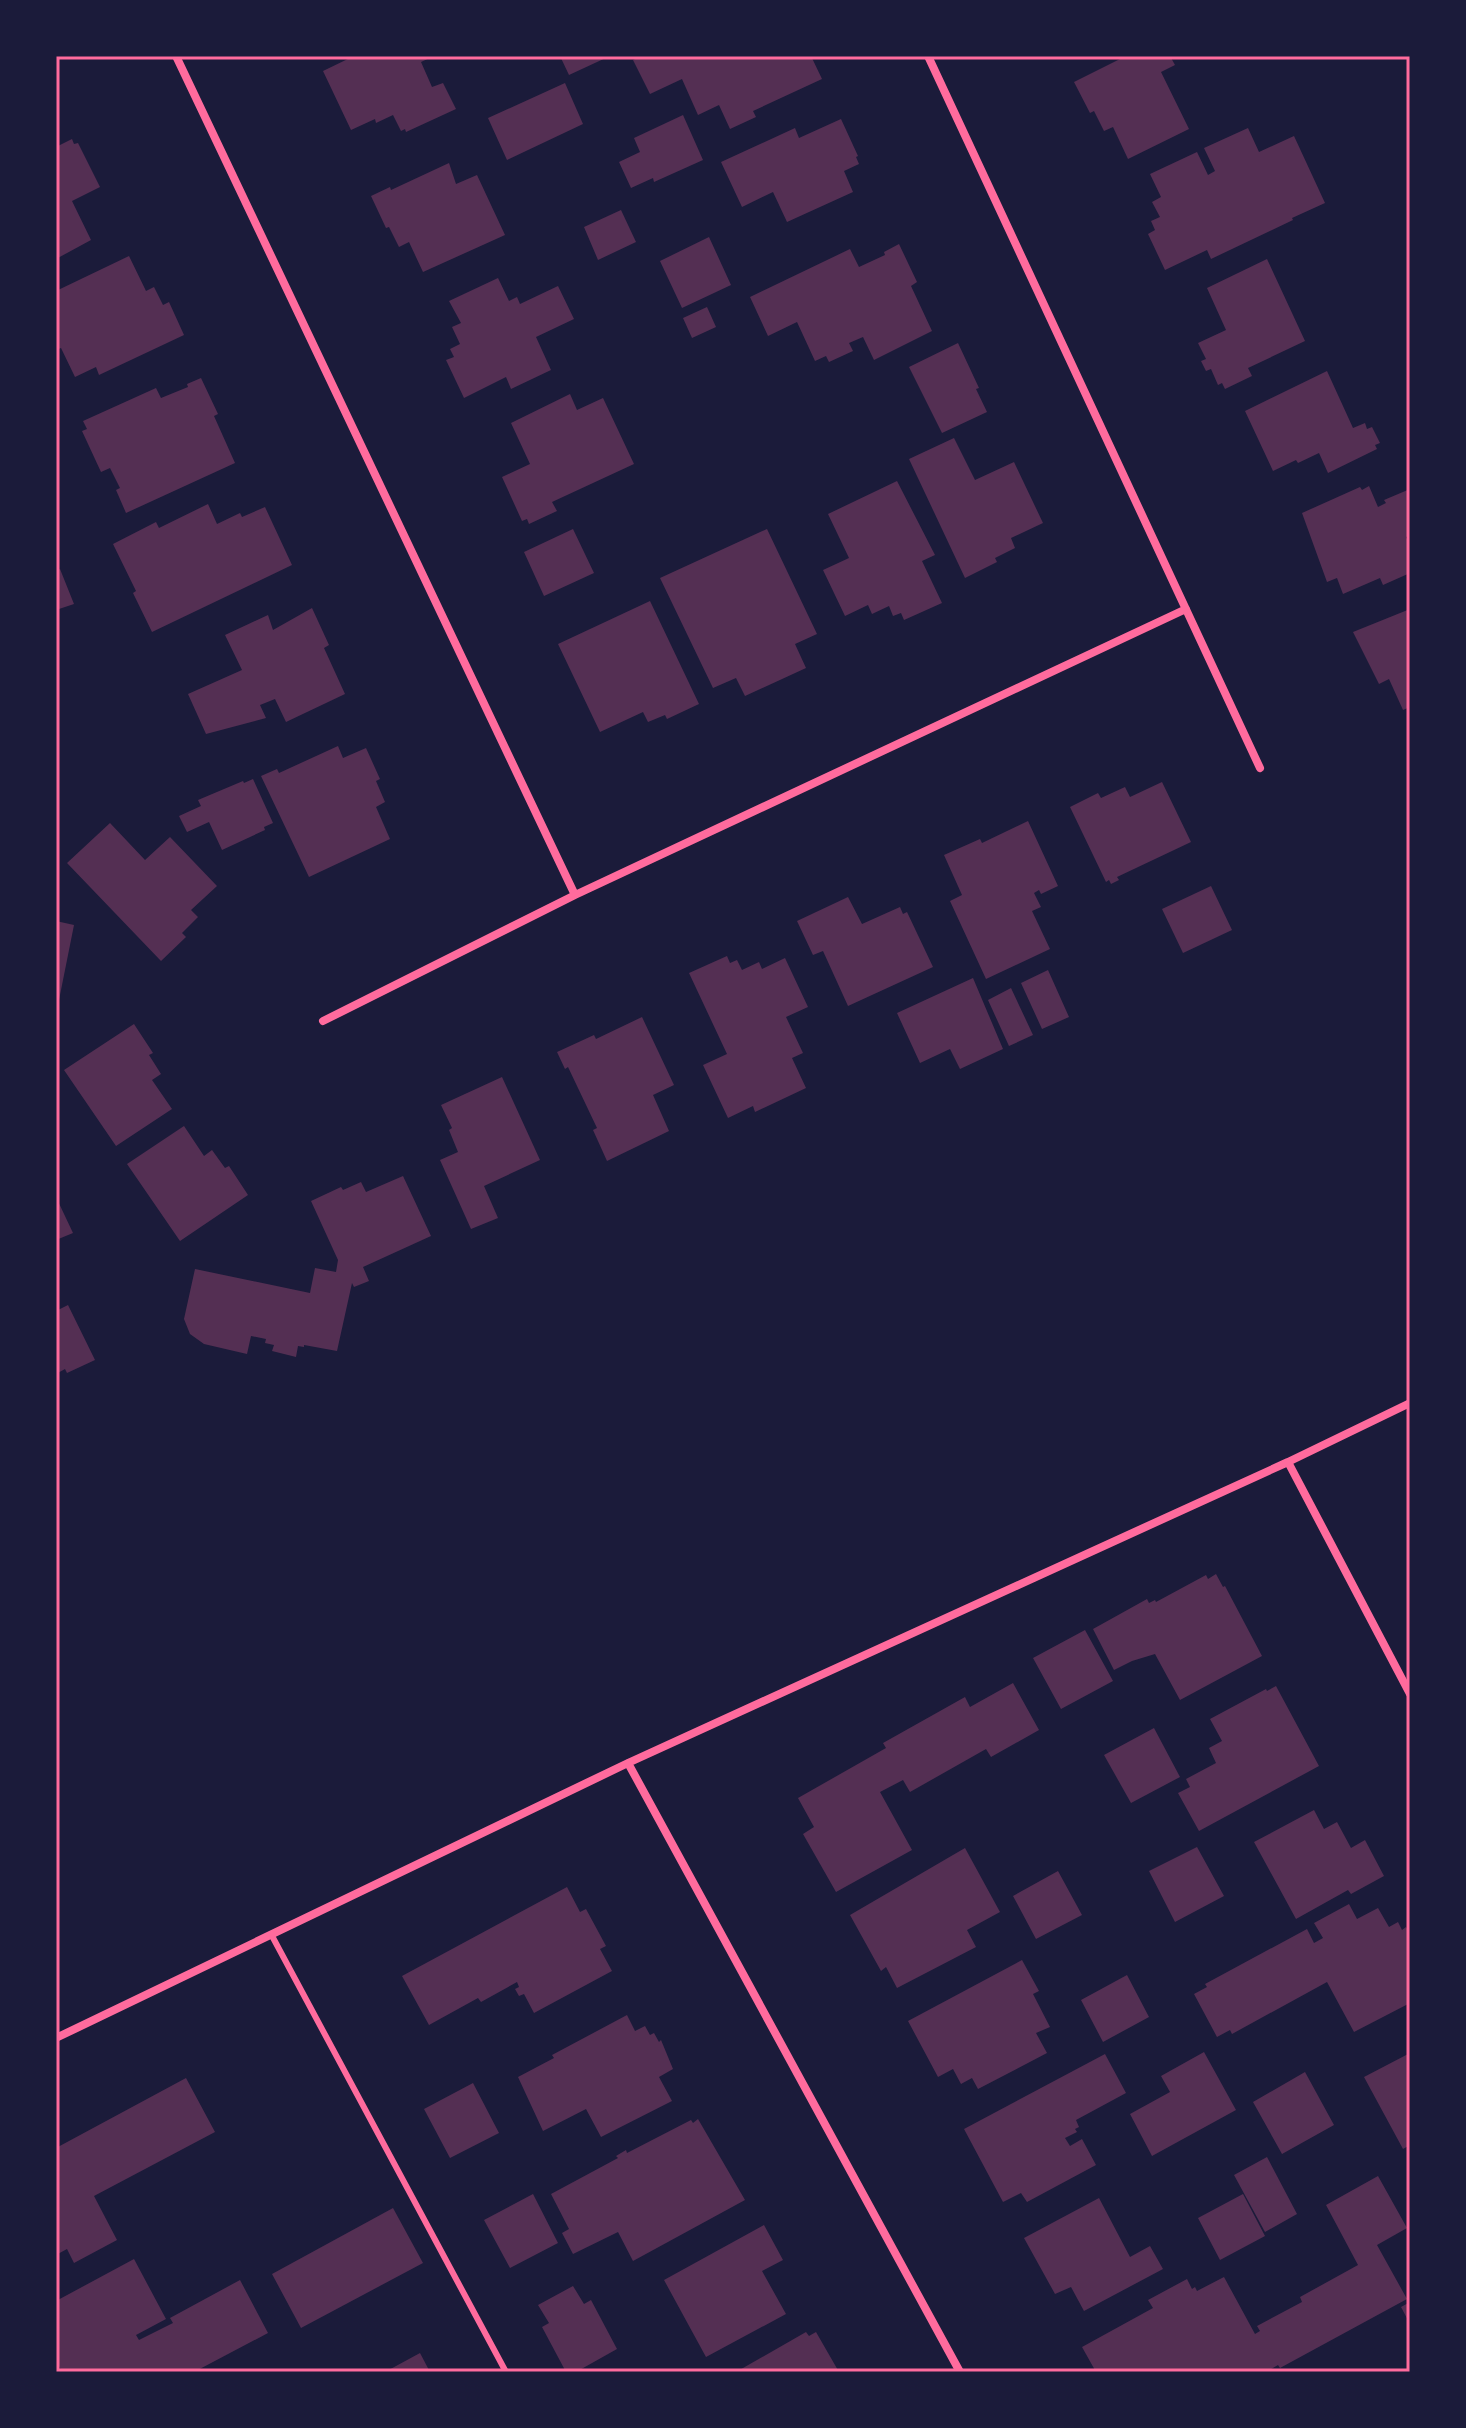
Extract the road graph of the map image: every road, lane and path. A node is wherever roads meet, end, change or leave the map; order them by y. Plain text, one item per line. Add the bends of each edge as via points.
1 (176, 56) edge
2 (928, 56) edge
3 (1186, 609) junction
4 (1260, 768) dead end
5 (575, 895) junction
6 (323, 1021) dead end
7 (1410, 1403) edge
8 (1288, 1462) junction
9 (1410, 1694) edge
10 (628, 1763) junction
11 (271, 1934) junction
12 (56, 2038) edge
13 (506, 2372) edge
14 (960, 2372) edge

1 - 5 street
2 - 3 street
3 - 4 street
3 - 5 street
5 - 6 street
7 - 8 street
8 - 9 street
8 - 10 street
10 - 11 street
10 - 14 street
11 - 12 street
11 - 13 lane

